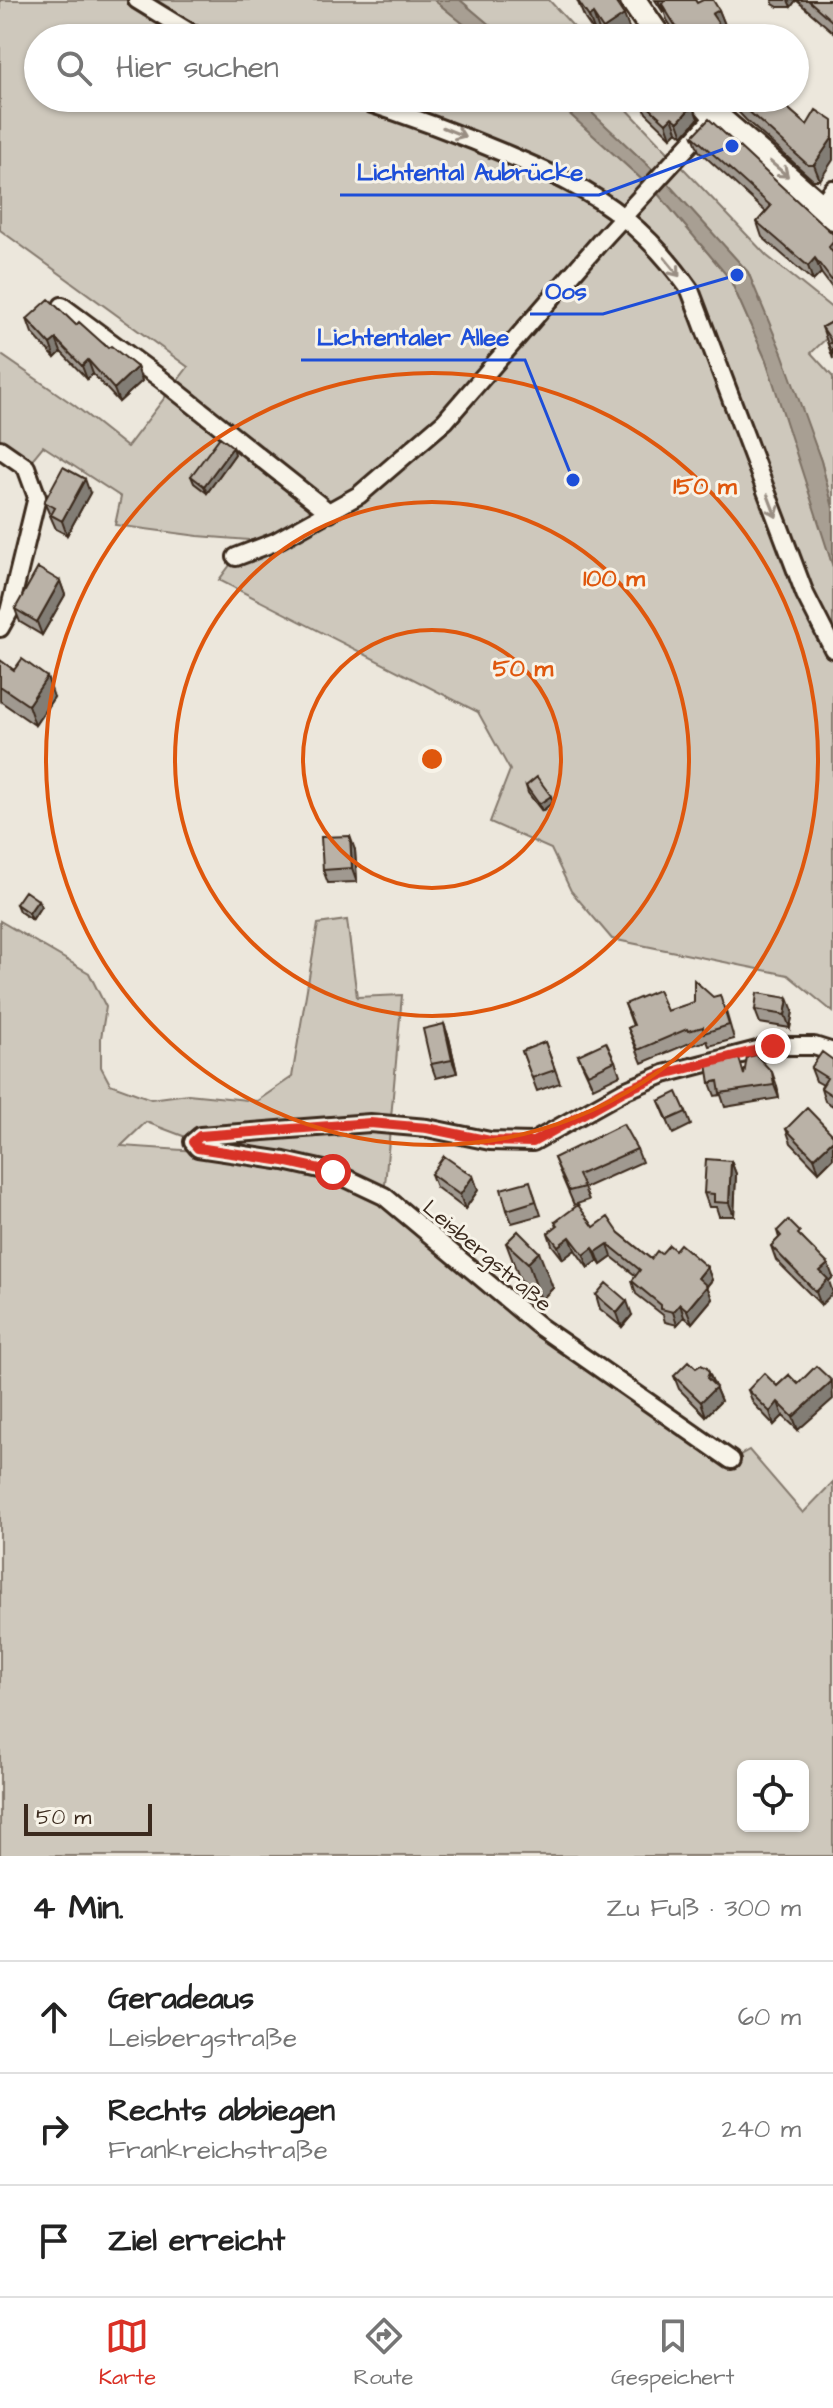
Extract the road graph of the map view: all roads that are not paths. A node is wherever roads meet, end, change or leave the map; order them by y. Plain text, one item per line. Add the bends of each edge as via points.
1 (137, 0) edge
2 (633, 0) edge
3 (176, 24) edge
4 (649, 24) edge
5 (397, 112) edge
6 (705, 112) edge
7 (714, 112) edge
8 (829, 204) edge
9 (623, 217) junction
10 (62, 306) edge
11 (0, 449) edge
12 (330, 513) junction
13 (236, 557) dead end
14 (0, 628) edge
15 (833, 649) edge
16 (833, 1052) edge
17 (731, 1460) dead end

1 - 3 street
2 - 4 main road
5 -> 9 street via 554,174
6 - 9 street via 673,162
7 -> 8 main road
9 - 12 street via 445,421 377,481
9 -> 15 street via 690,290 805,594
10 - 12 street
11 - 14 street via 26,467 37,497 9,612
12 - 13 street
16 - 17 street, Leisbergstraße via 814,1046 773,1046 664,1074 533,1142 370,1123 200,1136 193,1142 198,1148 333,1172 384,1196 539,1326

